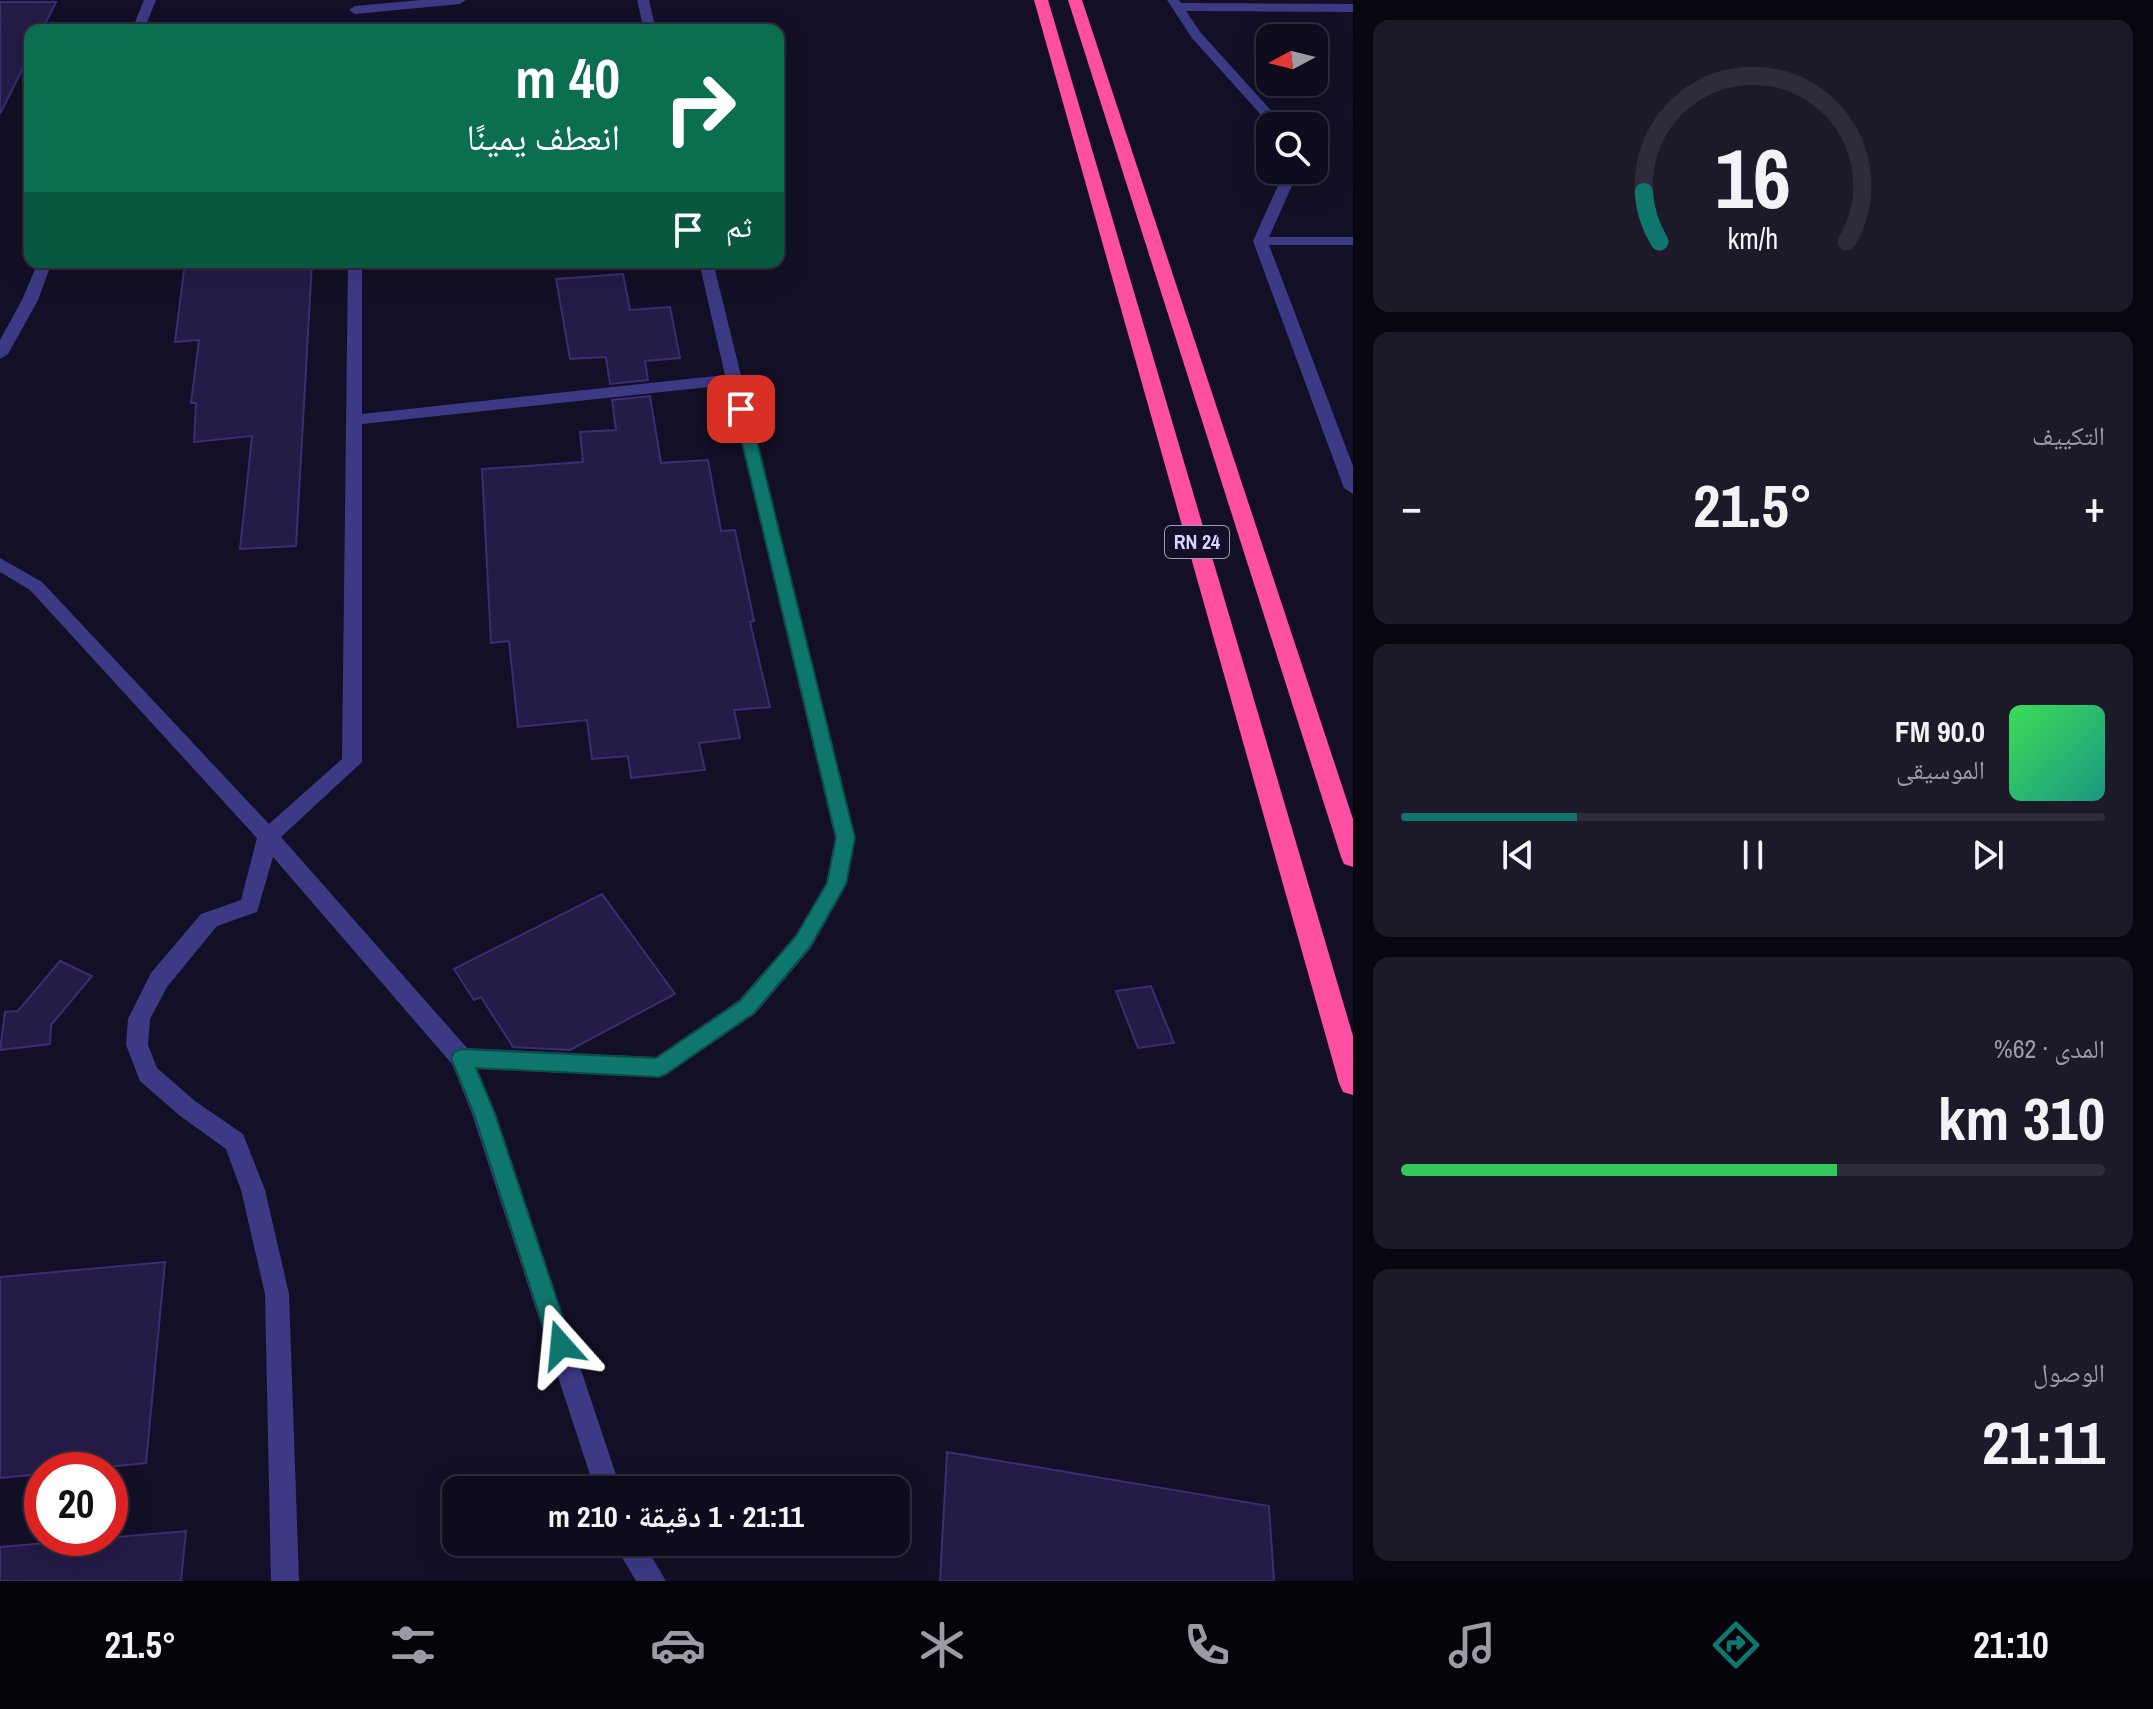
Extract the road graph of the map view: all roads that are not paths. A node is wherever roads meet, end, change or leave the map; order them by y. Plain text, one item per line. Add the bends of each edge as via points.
1 (150, 0) edge
2 (460, 0) edge
3 (643, 0) edge
4 (1041, 0) edge
5 (1075, 0) edge
6 (1176, 3) edge
7 (1353, 8) edge
8 (355, 10) edge
9 (140, 24) edge
10 (649, 24) edge
11 (1265, 112) edge
12 (1286, 184) edge
13 (1260, 241) junction
14 (1353, 241) edge
15 (43, 268) edge
16 (355, 268) edge
17 (707, 268) edge
18 (0, 354) edge
19 (734, 379) junction
20 (354, 420) junction
21 (1353, 488) edge
22 (0, 564) edge
23 (268, 837) junction
24 (1353, 857) edge
25 (461, 1058) junction
26 (1353, 1083) edge
27 (603, 1476) edge
28 (636, 1556) edge
29 (285, 1581) edge
30 (652, 1581) edge

1 - 9 lane
2 - 8 lane
3 - 10 lane
4 - 26 highway, RN 24
5 - 24 highway, RN 24
6 - 7 lane
6 - 11 lane via 1196,35
12 - 13 lane
13 - 14 lane
13 - 21 lane
15 - 18 lane
16 - 20 lane
17 - 19 lane
19 - 20 lane
19 - 25 lane via 845,838 837,884 803,942 747,1007 659,1067
20 - 23 lane via 352,762
22 - 23 lane via 36,586
23 - 25 lane
23 - 29 lane via 250,906 209,920 159,980 139,1019 137,1045 148,1074 235,1142 253,1190 277,1294
25 - 27 lane
28 - 30 lane

